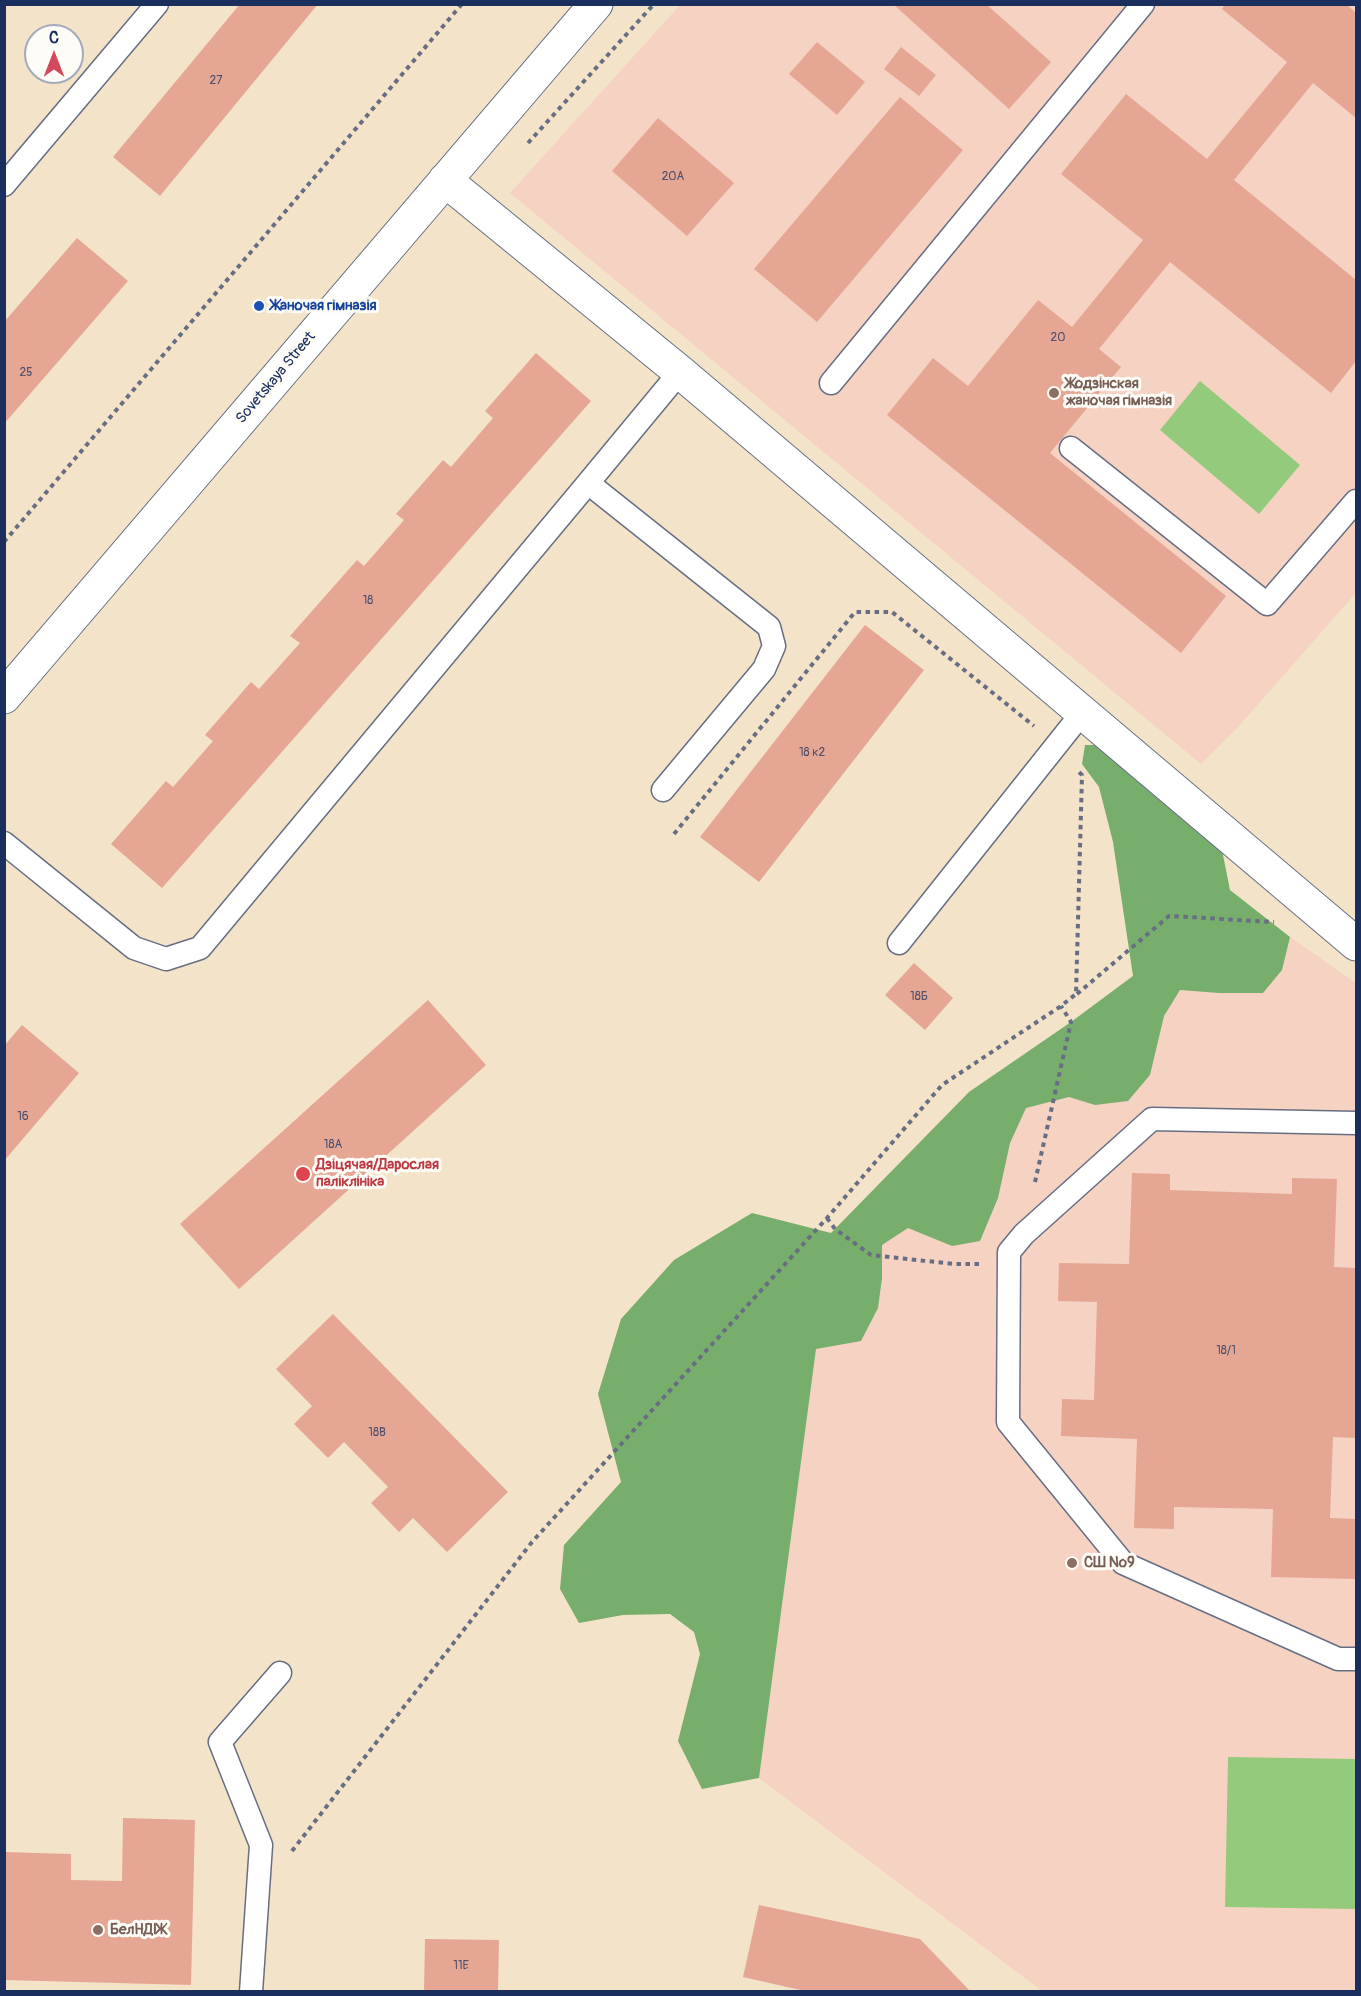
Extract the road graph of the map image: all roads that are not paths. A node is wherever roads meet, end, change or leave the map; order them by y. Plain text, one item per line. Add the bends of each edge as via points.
1 (157, 4) edge
2 (596, 4) edge
3 (1143, 4) edge
4 (446, 180) junction
5 (4, 185) edge
6 (680, 372) junction
7 (831, 383) dead end
8 (1071, 447) dead end
9 (588, 483) junction
10 (1356, 501) edge
11 (4, 697) edge
12 (1082, 713) junction
13 (663, 790) dead end
14 (4, 843) edge
15 (899, 943) dead end
16 (1356, 944) edge
17 (1356, 1123) edge
18 (1356, 1659) edge
19 (280, 1673) dead end
20 (251, 1992) edge

1 - 5 lane
2 - 4 street, Sovetskaya Street
3 - 7 lane
4 - 6 street
4 - 11 street, Sovetskaya Street
6 - 9 lane
6 - 12 street
8 - 10 lane via 1267,604
9 - 13 lane via 769,627 774,646 764,669
9 - 14 lane via 200,948 166,959 134,948
12 - 15 lane
12 - 16 street
17 - 18 lane via 1152,1119 1009,1252 1008,1422 1123,1563 1338,1659
19 - 20 lane via 220,1742 261,1845

